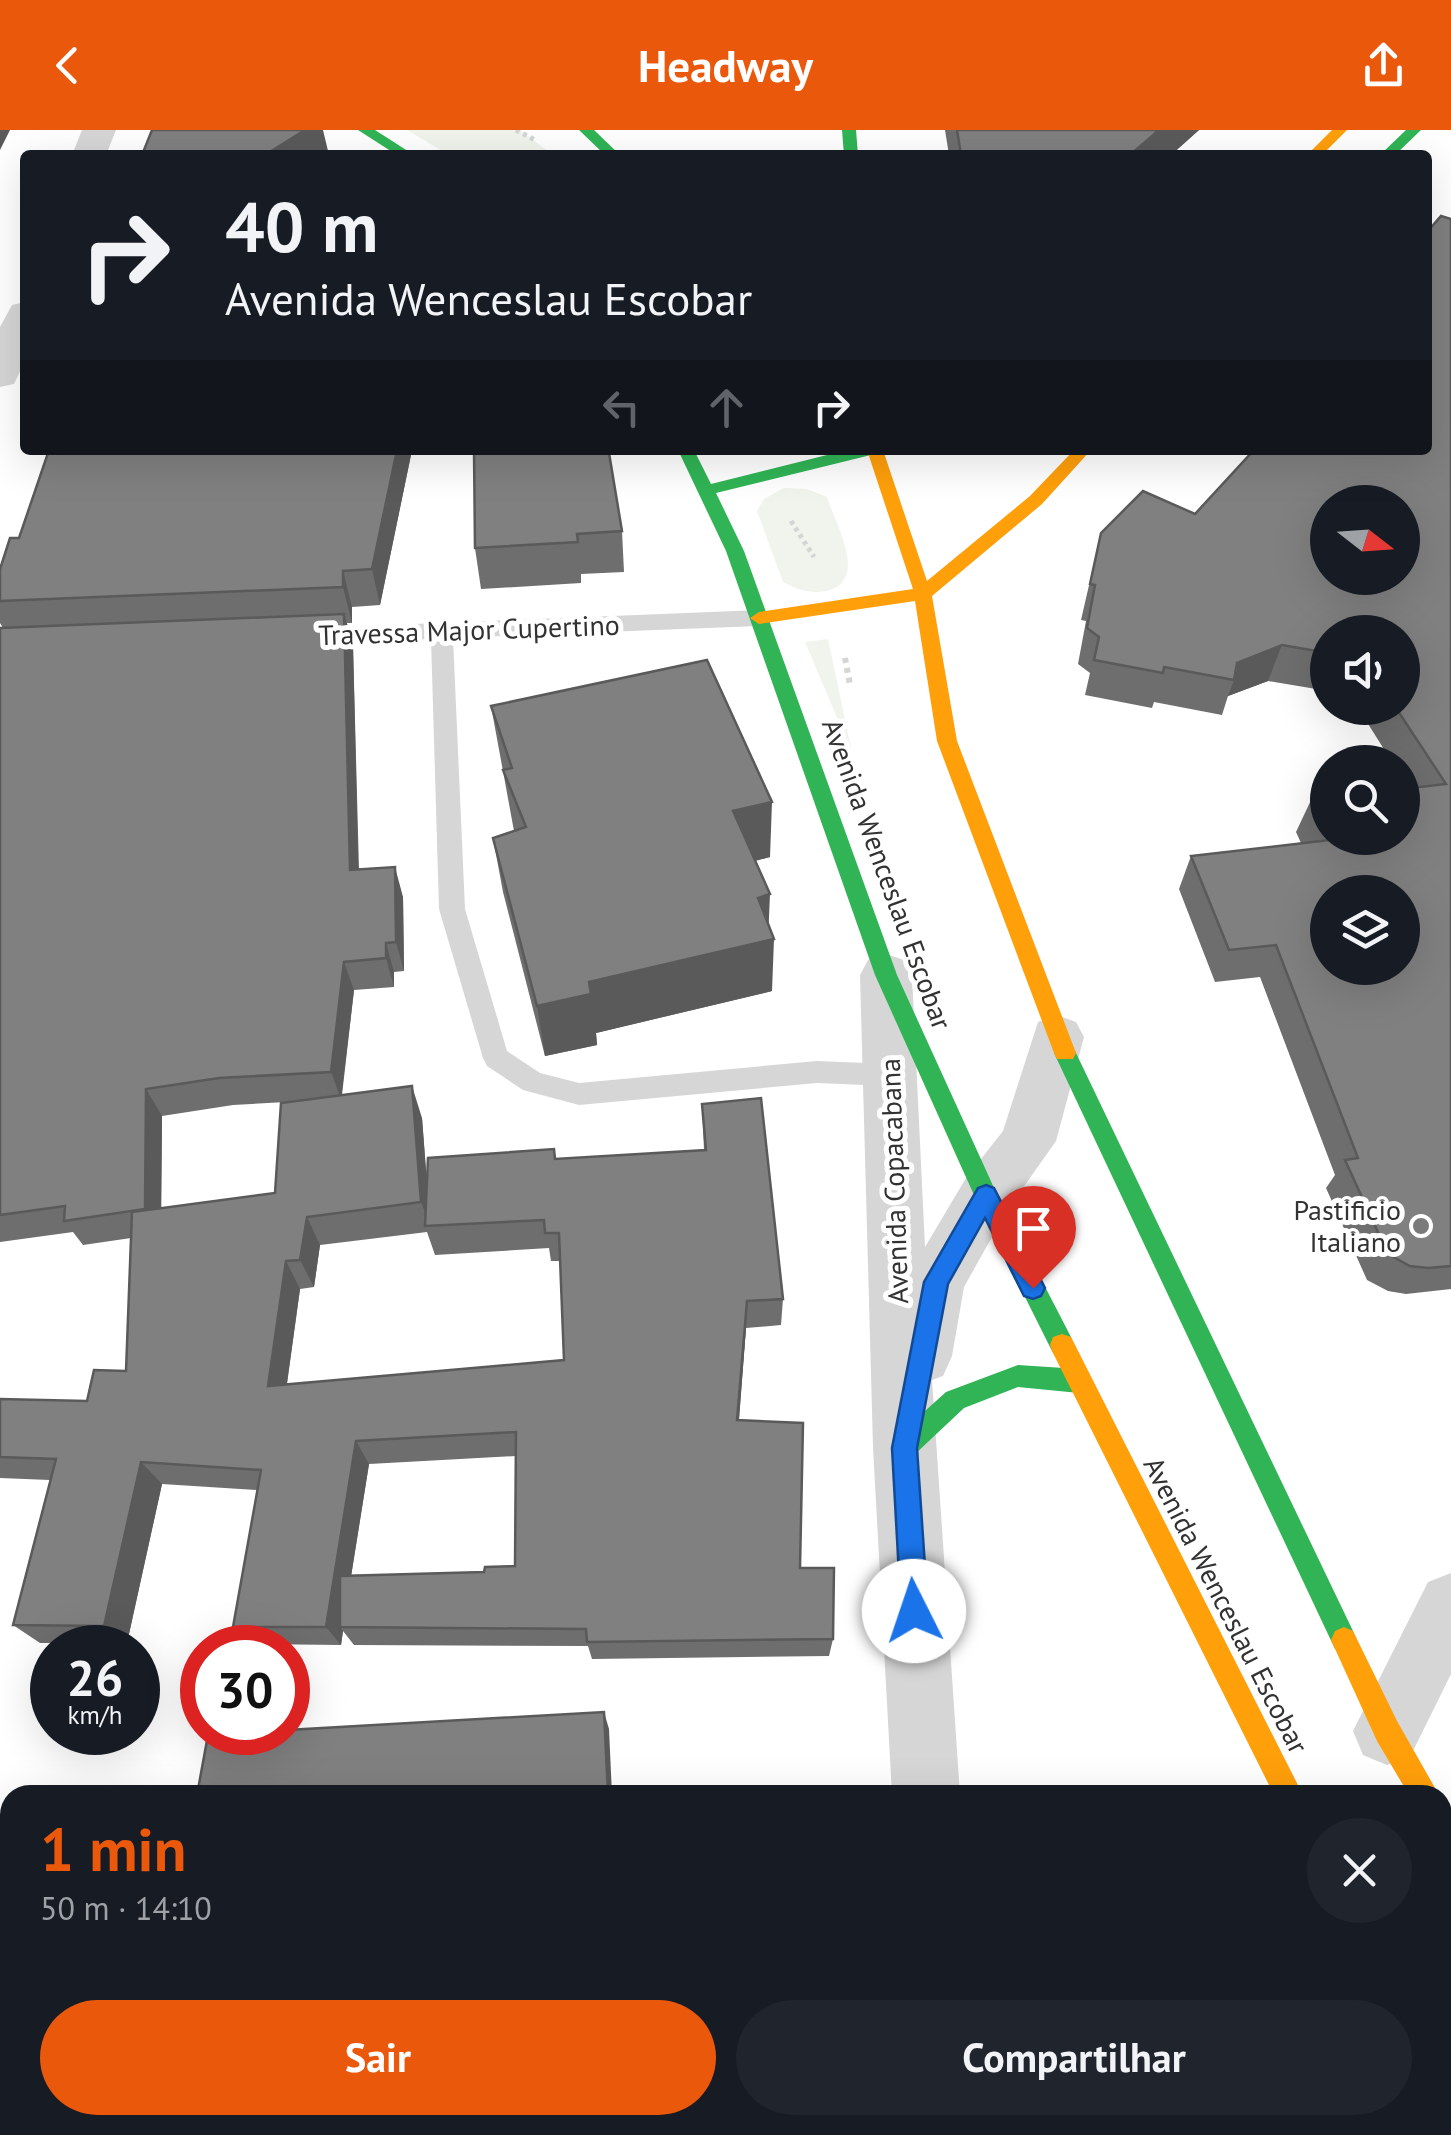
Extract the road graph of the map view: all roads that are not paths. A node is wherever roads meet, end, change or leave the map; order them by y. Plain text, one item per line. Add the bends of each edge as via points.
1 (365, 130) edge
2 (586, 130) edge
3 (1340, 130) edge
4 (1414, 130) edge
5 (399, 150) edge
6 (608, 150) edge
7 (1319, 150) edge
8 (1392, 150) edge
9 (20, 325) edge
10 (0, 375) edge
11 (689, 455) edge
12 (851, 455) edge
13 (874, 455) edge
14 (1078, 455) edge
15 (707, 490) junction
16 (923, 594) junction
17 (759, 618) junction
18 (442, 631) junction
19 (288, 637) edge
20 (886, 974) junction
21 (1057, 1037) junction
22 (890, 1075) junction
23 (986, 1195) junction
24 (1080, 1381) junction
25 (904, 1448) junction
26 (1451, 1606) edge
27 (1386, 1732) junction
28 (925, 1785) edge
29 (1284, 1785) edge
30 (1419, 1785) edge

1 - 5 main road
2 - 6 main road
3 - 7 main road
4 - 8 main road
9 - 10 street
11 - 15 main road, Avenida Wenceslau Escobar
12 - 15 main road
13 - 16 main road
14 - 16 main road via 1036,500
15 - 17 main road, Avenida Wenceslau Escobar
16 - 17 main road
16 - 21 main road via 947,741
17 - 18 lane, Travessa Major Cupertino
17 - 20 main road, Avenida Wenceslau Escobar
18 - 19 lane, Travessa Major Cupertino
18 - 22 lane via 452,909 496,1058 533,1082 579,1094 817,1072
20 - 22 street, Avenida Copacabana
20 - 23 main road, Avenida Wenceslau Escobar
21 - 23 street, Avenida Copacabana via 1028,1141
21 - 27 main road
22 - 25 street, Avenida Copacabana
23 - 24 main road, Avenida Wenceslau Escobar
23 - 25 street, Avenida Copacabana via 936,1282
24 - 25 main road via 1018,1376 986,1388 955,1400
24 - 29 main road, Avenida Wenceslau Escobar
25 - 28 street, Avenida Copacabana
26 - 27 street
27 - 30 main road

